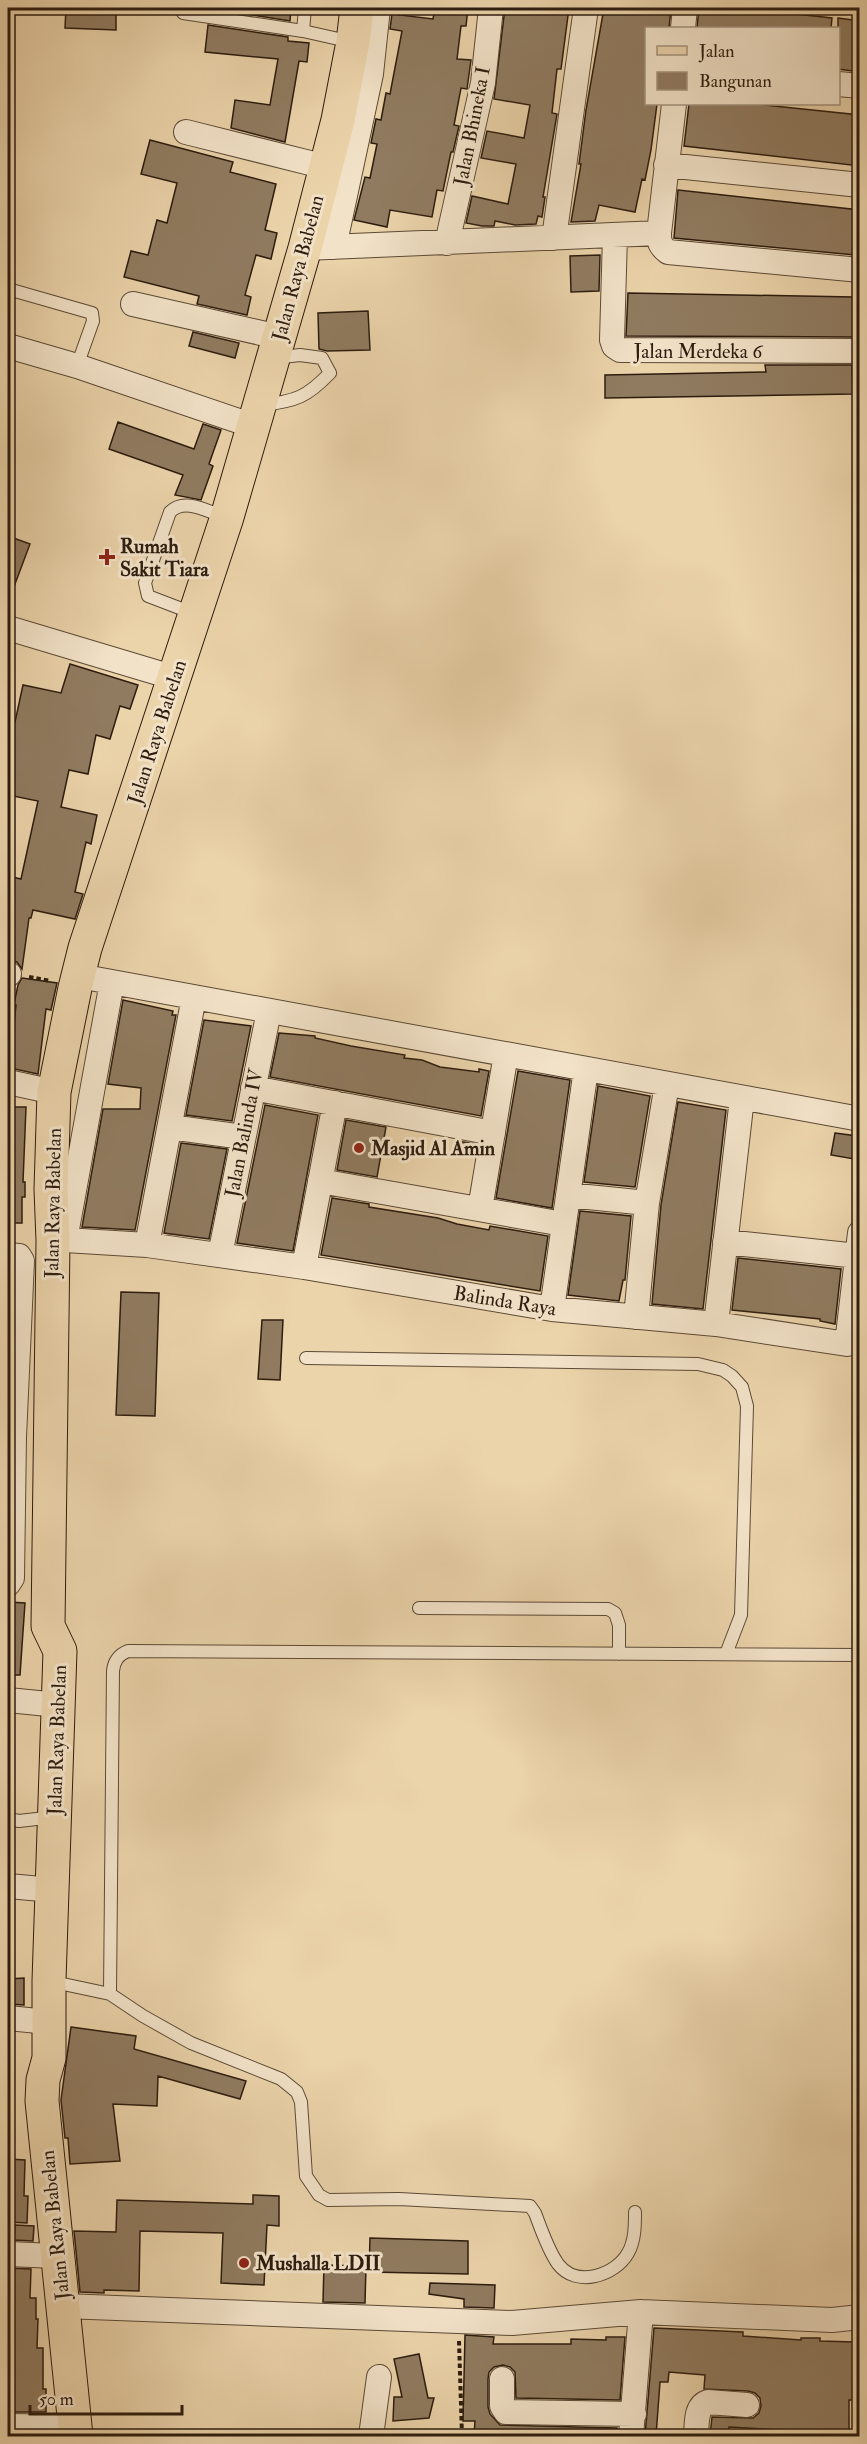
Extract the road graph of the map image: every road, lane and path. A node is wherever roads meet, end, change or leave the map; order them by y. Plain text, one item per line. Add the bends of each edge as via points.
1 (305, 8) edge
2 (357, 8) edge
3 (378, 8) edge
4 (491, 8) edge
5 (586, 8) edge
6 (685, 8) edge
7 (183, 14) dead end
8 (683, 27) edge
9 (303, 30) junction
10 (353, 42) junction
11 (840, 84) edge
12 (860, 86) edge
13 (674, 105) edge
14 (186, 132) dead end
15 (666, 165) junction
16 (326, 167) junction
17 (860, 184) edge
18 (658, 233) junction
19 (615, 235) junction
20 (554, 238) junction
21 (447, 243) junction
22 (319, 248) junction
23 (860, 270) edge
24 (8, 289) edge
25 (133, 304) dead end
26 (8, 346) edge
27 (276, 347) junction
28 (860, 351) edge
29 (77, 366) junction
30 (256, 416) junction
31 (227, 517) junction
32 (196, 614) junction
33 (8, 628) edge
34 (8, 640) edge
35 (174, 682) junction
36 (8, 974) edge
37 (77, 982) junction
38 (111, 982) junction
39 (194, 997) junction
40 (269, 1011) junction
41 (506, 1054) junction
42 (586, 1069) junction
43 (8, 1082) edge
44 (667, 1084) junction
45 (253, 1088) junction
46 (54, 1092) junction
47 (742, 1098) junction
48 (335, 1103) junction
49 (860, 1119) edge
50 (170, 1127) junction
51 (493, 1133) junction
52 (243, 1137) junction
53 (320, 1180) junction
54 (568, 1195) junction
55 (647, 1203) junction
56 (480, 1209) junction
57 (563, 1224) junction
58 (59, 1241) junction
59 (725, 1242) junction
60 (147, 1245) junction
61 (859, 1245) edge
62 (8, 1255) edge
63 (220, 1255) junction
64 (304, 1268) junction
65 (552, 1309) junction
66 (636, 1317) junction
67 (716, 1324) junction
68 (853, 1345) edge
69 (306, 1358) dead end
70 (11, 1437) edge
71 (51, 1439) junction
72 (8, 1584) edge
73 (419, 1608) dead end
74 (619, 1654) junction
75 (726, 1654) junction
76 (860, 1655) edge
77 (8, 1700) edge
78 (58, 1705) junction
79 (54, 1817) junction
80 (8, 1820) edge
81 (8, 1886) edge
82 (53, 1890) junction
83 (49, 1980) junction
84 (110, 1994) junction
85 (8, 2018) edge
86 (48, 2022) junction
87 (635, 2212) dead end
88 (8, 2254) edge
89 (56, 2256) junction
90 (63, 2306) junction
91 (641, 2312) junction
92 (860, 2317) edge
93 (458, 2322) junction
94 (378, 2377) dead end
95 (502, 2379) dead end
96 (747, 2405) dead end
97 (632, 2425) edge
98 (8, 2426) edge
99 (75, 2432) edge
100 (371, 2436) edge
101 (462, 2436) edge
102 (696, 2436) edge

1 - 9 lane
2 - 10 main road, Jalan Raya Babelan
3 - 22 street via 372,74
4 - 21 street, Jalan Bhineka I via 483,83
5 - 20 street
6 - 8 street
7 - 9 lane
9 - 10 lane
10 - 16 main road, Jalan Raya Babelan
11 - 12 street
13 - 15 street
14 - 16 street
15 - 17 street
15 - 18 street
16 - 22 main road, Jalan Raya Babelan
18 - 19 street
18 - 23 street via 668,252
19 - 20 street
19 - 28 street, Jalan Merdeka 6 via 612,340 620,350
20 - 21 street
21 - 22 street
22 - 27 main road, Jalan Raya Babelan
24 - 29 lane via 92,313 93,321
25 - 27 street
26 - 29 street
27 - 30 main road, Jalan Raya Babelan
27 - 30 lane via 322,358 330,372 315,388
29 - 30 street
30 - 31 main road, Jalan Raya Babelan
31 - 32 main road, Jalan Raya Babelan
31 - 32 lane via 185,504 175,507 145,584 148,596
32 - 35 main road, Jalan Raya Babelan
33 - 35 street
34 - 35 street
35 - 37 main road, Jalan Raya Babelan
36 - 37 path
37 - 38 street
37 - 46 main road, Jalan Raya Babelan
38 - 39 street
38 - 58 street
39 - 40 street
39 - 50 street
40 - 41 street
40 - 45 street, Jalan Balinda IV
41 - 42 street
41 - 51 street
42 - 44 street
42 - 54 street
43 - 46 street
44 - 47 street
44 - 55 street
45 - 48 street
45 - 52 street, Jalan Balinda IV
46 - 58 main road, Jalan Raya Babelan via 51,1189
47 - 49 street
47 - 59 street
48 - 51 street
48 - 53 street
50 - 52 street
50 - 60 street
51 - 56 street
52 - 63 street, Jalan Balinda IV
53 - 56 street
53 - 64 street
54 - 55 street
54 - 57 street
55 - 66 street
56 - 57 street
57 - 65 street
58 - 60 street, Balinda Raya
58 - 71 main road, Jalan Raya Babelan
59 - 61 street
59 - 67 street
60 - 63 street, Balinda Raya
61 - 68 street, Balinda Raya
62 - 70 street via 19,1256 22,1261
63 - 64 street, Balinda Raya
64 - 65 street, Balinda Raya
65 - 66 street, Balinda Raya
66 - 67 street, Balinda Raya
67 - 68 street, Balinda Raya
69 - 75 lane via 698,1364 732,1376 742,1387 747,1406 746,1455 741,1615
70 - 71 street
70 - 72 street via 12,1578
71 - 78 main road, Jalan Raya Babelan via 48,1626 60,1651
73 - 74 lane via 608,1609 615,1613 619,1626
74 - 75 lane
74 - 84 lane via 121,1654 112,1671
75 - 76 lane
77 - 78 street
78 - 79 main road, Jalan Raya Babelan
79 - 80 lane
79 - 82 main road, Jalan Raya Babelan
81 - 82 street
82 - 83 main road, Jalan Raya Babelan
83 - 84 lane
83 - 86 main road, Jalan Raya Babelan
84 - 87 lane via 192,2043 291,2086 301,2102 306,2176 319,2195 328,2200 399,2199 530,2206 558,2264 571,2275 584,2276 600,2275 619,2265 632,2243
85 - 86 street
86 - 89 main road, Jalan Raya Babelan via 49,2058 42,2101
88 - 89 street
89 - 90 main road, Jalan Raya Babelan
90 - 93 street
90 - 99 main road, Jalan Raya Babelan
91 - 92 street via 831,2320
91 - 93 street via 542,2322
91 - 97 street
93 - 101 path
94 - 100 street
95 - 97 street via 502,2406 506,2412
96 - 102 street via 702,2404
98 - 99 street

